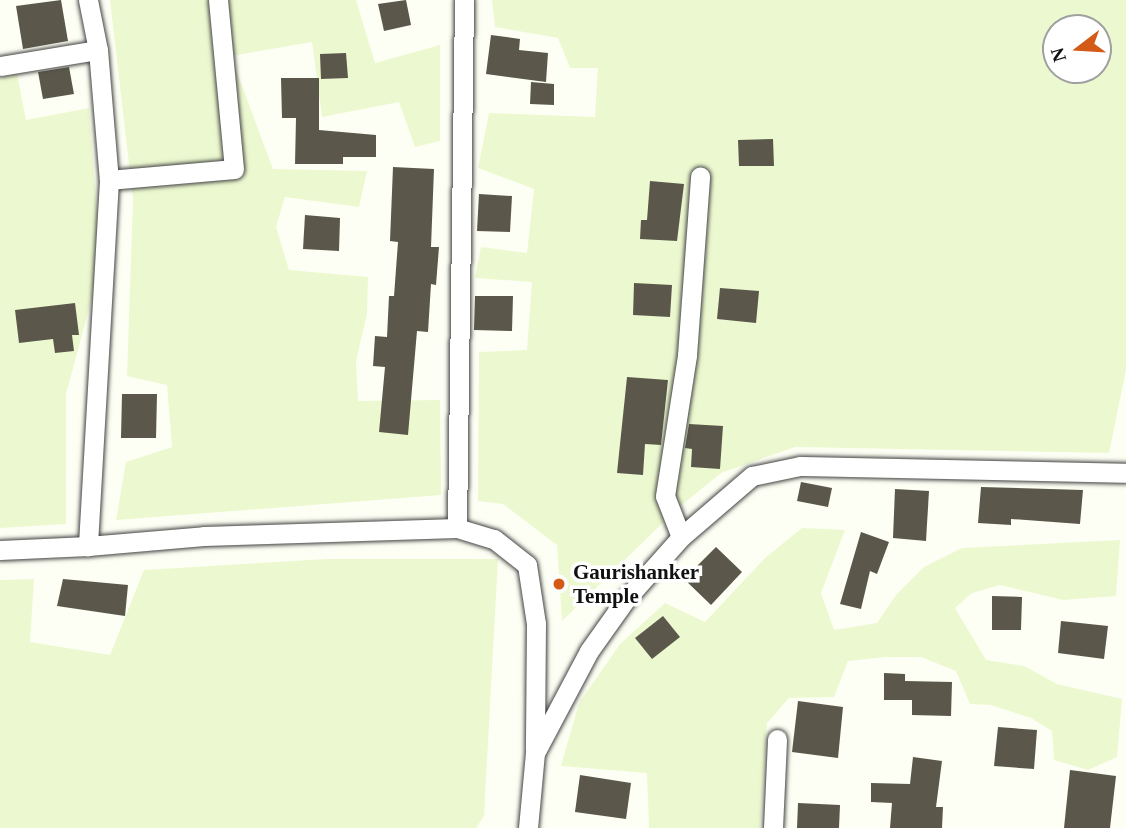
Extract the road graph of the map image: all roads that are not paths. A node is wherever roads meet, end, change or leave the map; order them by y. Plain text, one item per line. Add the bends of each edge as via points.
1 (88, 0) edge
2 (218, 0) edge
3 (464, 0) edge
4 (98, 50) junction
5 (0, 66) edge
6 (700, 176) dead end
7 (108, 180) junction
8 (1126, 473) edge
9 (457, 528) junction
10 (681, 537) junction
11 (88, 546) junction
12 (0, 551) edge
13 (777, 739) dead end
14 (535, 753) junction
15 (528, 828) edge
16 (773, 828) edge

1 - 4 street
2 - 7 street via 234,169
3 - 9 street
4 - 5 street
4 - 7 street
6 - 10 street via 687,355 664,496
7 - 11 street
8 - 10 street via 800,466 752,476
9 - 11 street via 204,536
9 - 14 street via 494,539 527,565 536,624
10 - 14 street via 626,599 589,651
11 - 12 street
13 - 16 street
14 - 15 street

